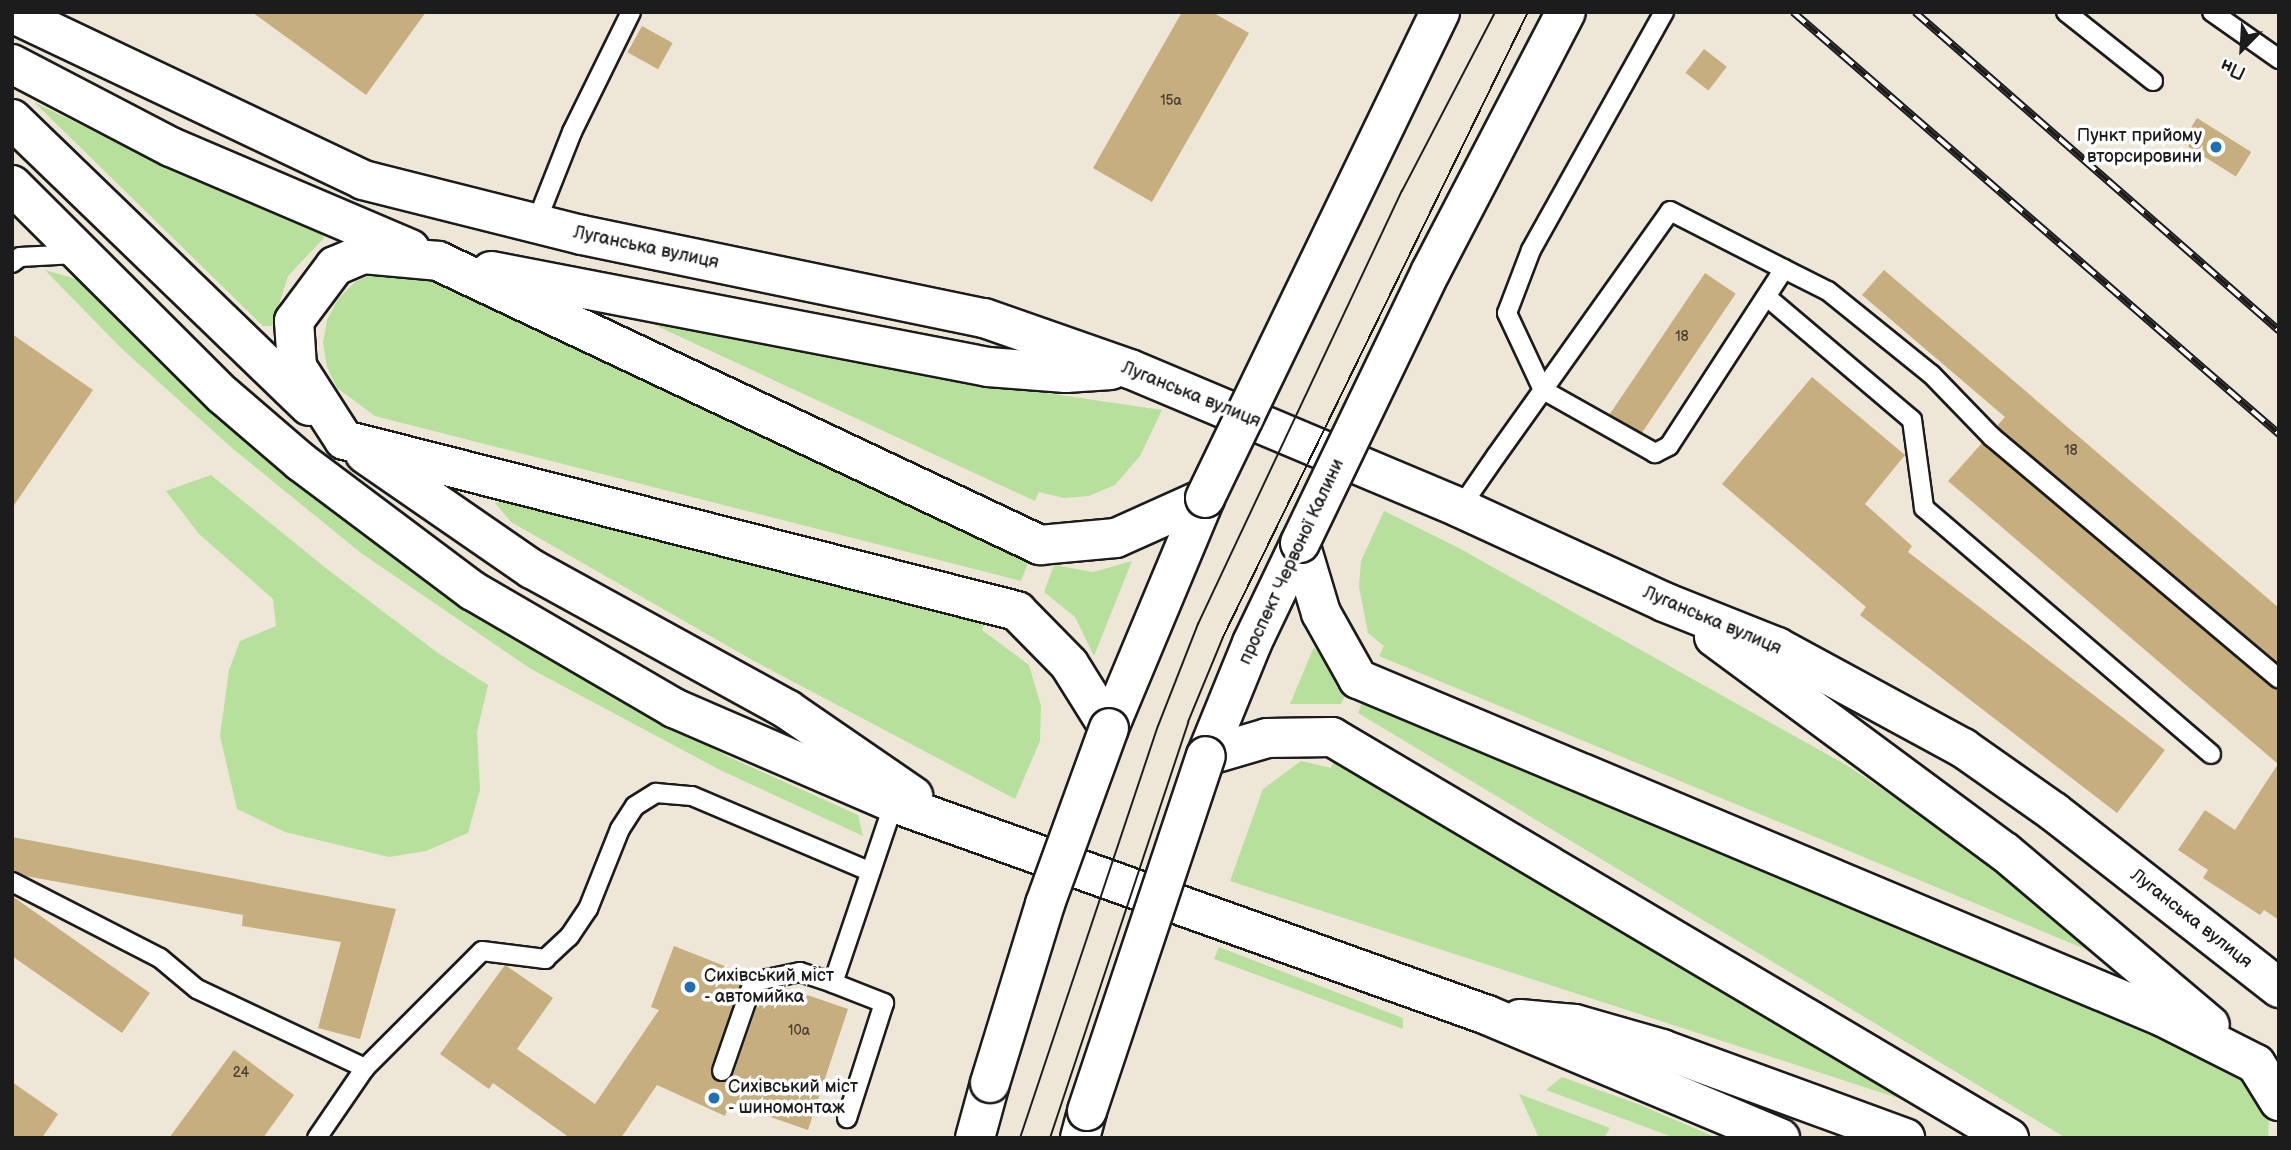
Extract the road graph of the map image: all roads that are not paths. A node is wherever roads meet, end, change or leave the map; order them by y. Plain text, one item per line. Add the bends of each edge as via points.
1 (631, 12) edge
2 (1440, 12) edge
3 (1566, 12) edge
4 (1664, 12) edge
5 (2066, 12) edge
6 (2212, 12) edge
7 (12, 13) edge
8 (2279, 59) edge
9 (12, 64) edge
10 (2154, 81) dead end
11 (12, 118) edge
12 (12, 185) edge
13 (536, 223) junction
14 (80, 254) junction
15 (438, 261) junction
16 (12, 263) edge
17 (1784, 269) junction
18 (1767, 297) junction
19 (1130, 369) junction
20 (1543, 390) junction
21 (344, 440) junction
22 (1205, 498) junction
23 (1460, 508) junction
24 (1300, 543) junction
25 (1664, 602) junction
26 (2279, 679) edge
27 (1109, 728) junction
28 (2211, 754) dead end
29 (1206, 755) junction
30 (894, 803) junction
31 (945, 821) junction
32 (871, 872) junction
33 (12, 882) edge
34 (833, 983) junction
35 (2279, 988) edge
36 (1487, 1015) junction
37 (365, 1068) junction
38 (722, 1071) dead end
39 (2267, 1071) edge
40 (2279, 1101) edge
41 (847, 1118) dead end
42 (1084, 1124) edge
43 (1747, 1131) edge
44 (317, 1138) edge
45 (975, 1138) edge
46 (1780, 1138) edge
47 (1905, 1138) edge
48 (2009, 1138) edge

1 - 13 lane via 572,132
2 - 22 main road, bridge
3 - 24 main road, проспект Червоної Калини, bridge via 1437,259
4 - 20 lane via 1531,250 1507,313
5 - 10 lane
6 - 8 lane
7 - 13 main road, Луганська вулиця via 363,180
9 - 15 main road via 171,147
11 - 21 main road
12 - 14 main road
13 - 19 main road, Луганська вулиця via 984,318
14 - 16 lane via 20,257
14 - 30 main road via 223,395 301,462 473,591 674,708
15 - 19 main road via 988,367 1066,373
15 - 21 main road via 395,255 353,258 335,266 294,321 298,367
15 - 22 main road via 1040,545 1116,538
17 - 18 lane
17 - 20 lane via 1670,211
17 - 26 lane via 1828,291 1931,374 1992,437
18 - 20 lane via 1663,451 1647,451
18 - 28 lane via 1912,420 1924,508
19 - 23 main road, Луганська вулиця
20 - 23 lane
21 - 27 main road via 1017,611 1069,664
21 - 31 main road via 532,569 788,710 862,758
22 - 27 main road
23 - 25 main road, Луганська вулиця
24 - 29 main road, проспект Червоної Калини
24 - 39 main road via 1321,613 1358,679 2163,1017
25 - 35 main road, Луганська вулиця via 1777,647 1964,748 2054,812
25 - 39 main road via 2005,852
27 - 45 main road, bridge via 1045,904
29 - 42 main road, проспект Червоної Калини, bridge
29 - 48 main road via 1267,738 1332,737
30 - 31 main road
30 - 32 lane
31 - 36 main road
32 - 34 lane
32 - 37 lane via 692,796 656,793 635,806 620,829 588,909 569,937 545,959 482,951
33 - 37 lane via 159,958 197,989
34 - 38 lane via 800,972 753,982
34 - 41 lane via 884,1003
36 - 43 main road
36 - 47 main road via 1575,1024 1650,1045
37 - 44 lane
39 - 40 main road
43 - 46 main road

